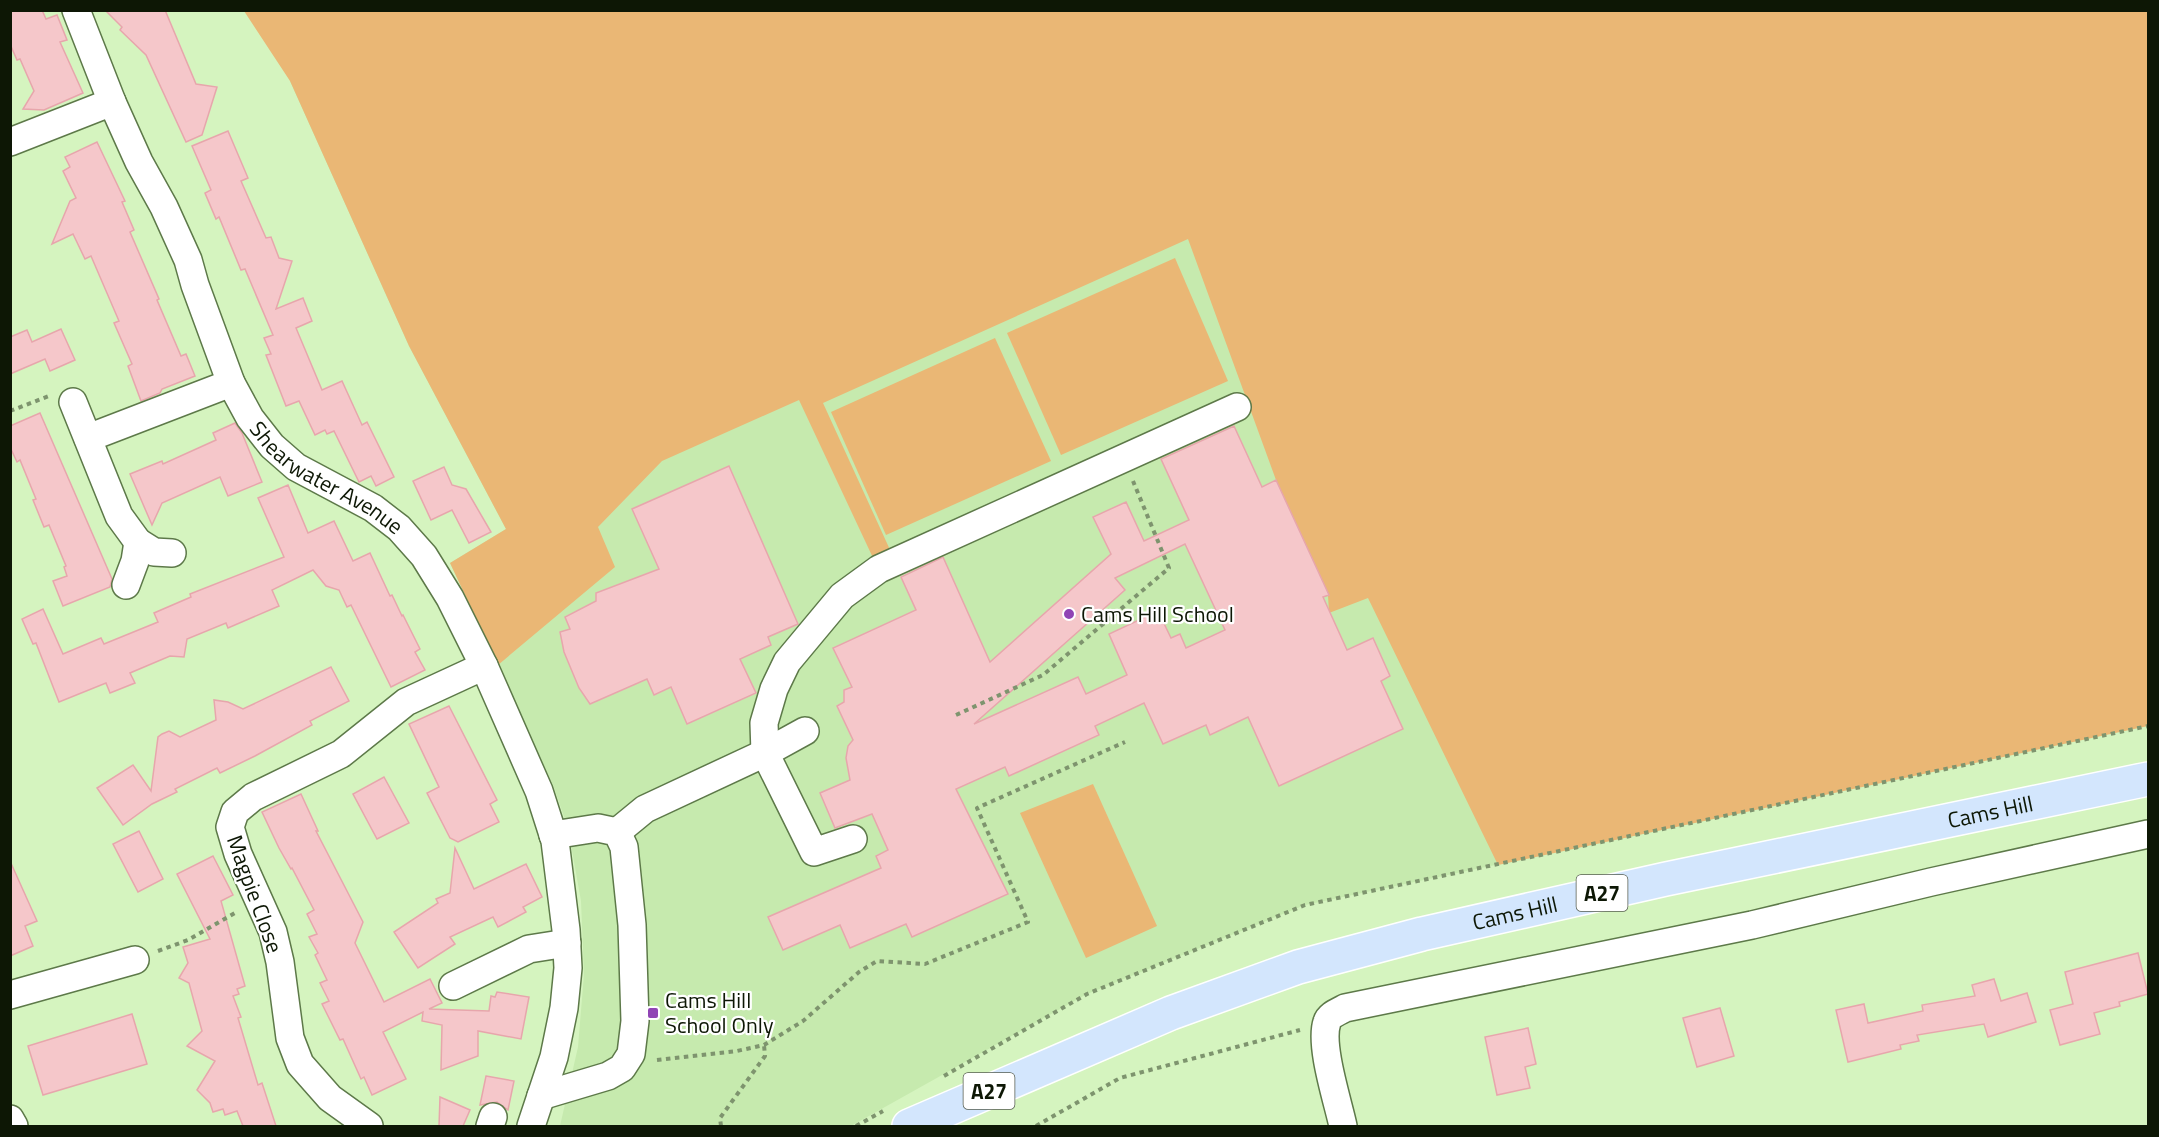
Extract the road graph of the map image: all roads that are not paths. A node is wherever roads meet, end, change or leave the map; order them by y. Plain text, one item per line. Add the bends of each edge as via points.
1 (76, 10) edge
2 (112, 102) junction
3 (10, 142) edge
4 (231, 383) junction
5 (74, 402) road end
6 (1237, 407) dead end
7 (88, 438) junction
8 (138, 542) junction
9 (172, 553) dead end
10 (126, 585) dead end
11 (484, 666) junction
12 (806, 731) dead end
13 (765, 753) junction
14 (2148, 779) edge
15 (617, 832) junction
16 (2148, 834) edge
17 (553, 835) junction
18 (853, 838) dead end
19 (567, 943) junction
20 (135, 960) road end
21 (453, 986) dead end
22 (10, 995) edge
23 (1071, 1058) junction
24 (541, 1096) junction
25 (897, 1118) edge
26 (10, 1119) edge
27 (14, 1126) edge
28 (369, 1126) edge
29 (531, 1126) edge
30 (962, 1126) edge
31 (1343, 1126) edge

1 - 2 street, Shearwater Avenue
2 - 3 street
2 - 4 street, Shearwater Avenue via 188,260
4 - 7 street
4 - 11 street, Shearwater Avenue via 250,418 272,446 296,467 373,508 399,528 424,556 450,598
5 - 7 street
6 - 13 street via 879,569 842,596 787,662 764,723
7 - 8 street via 119,516
8 - 9 street via 154,552
8 - 10 street
11 - 17 street, Shearwater Avenue via 539,791
11 - 28 street, Magpie Close via 406,702 342,754 253,797 235,812 230,827 238,855 273,932 290,1038 300,1064 330,1098
12 - 13 street
13 - 15 street via 645,809
13 - 18 street via 814,852
14 - 23 main road, Cams Hill / A27 via 1422,934 1298,967 1172,1013
15 - 17 street via 598,828
15 - 24 street via 624,847 632,926 635,1021 630,1054 622,1068 608,1076
16 - 31 street via 1752,926 1345,1008 1331,1016 1326,1036
17 - 19 street, Shearwater Avenue
19 - 21 street via 530,949
19 - 24 street, Shearwater Avenue via 564,1008
20 - 22 street
23 - 25 main road, Cams Hill / A27 via 922,1119
23 - 30 main road, Cams Hill / A27
24 - 29 street, Shearwater Avenue
26 - 27 street

